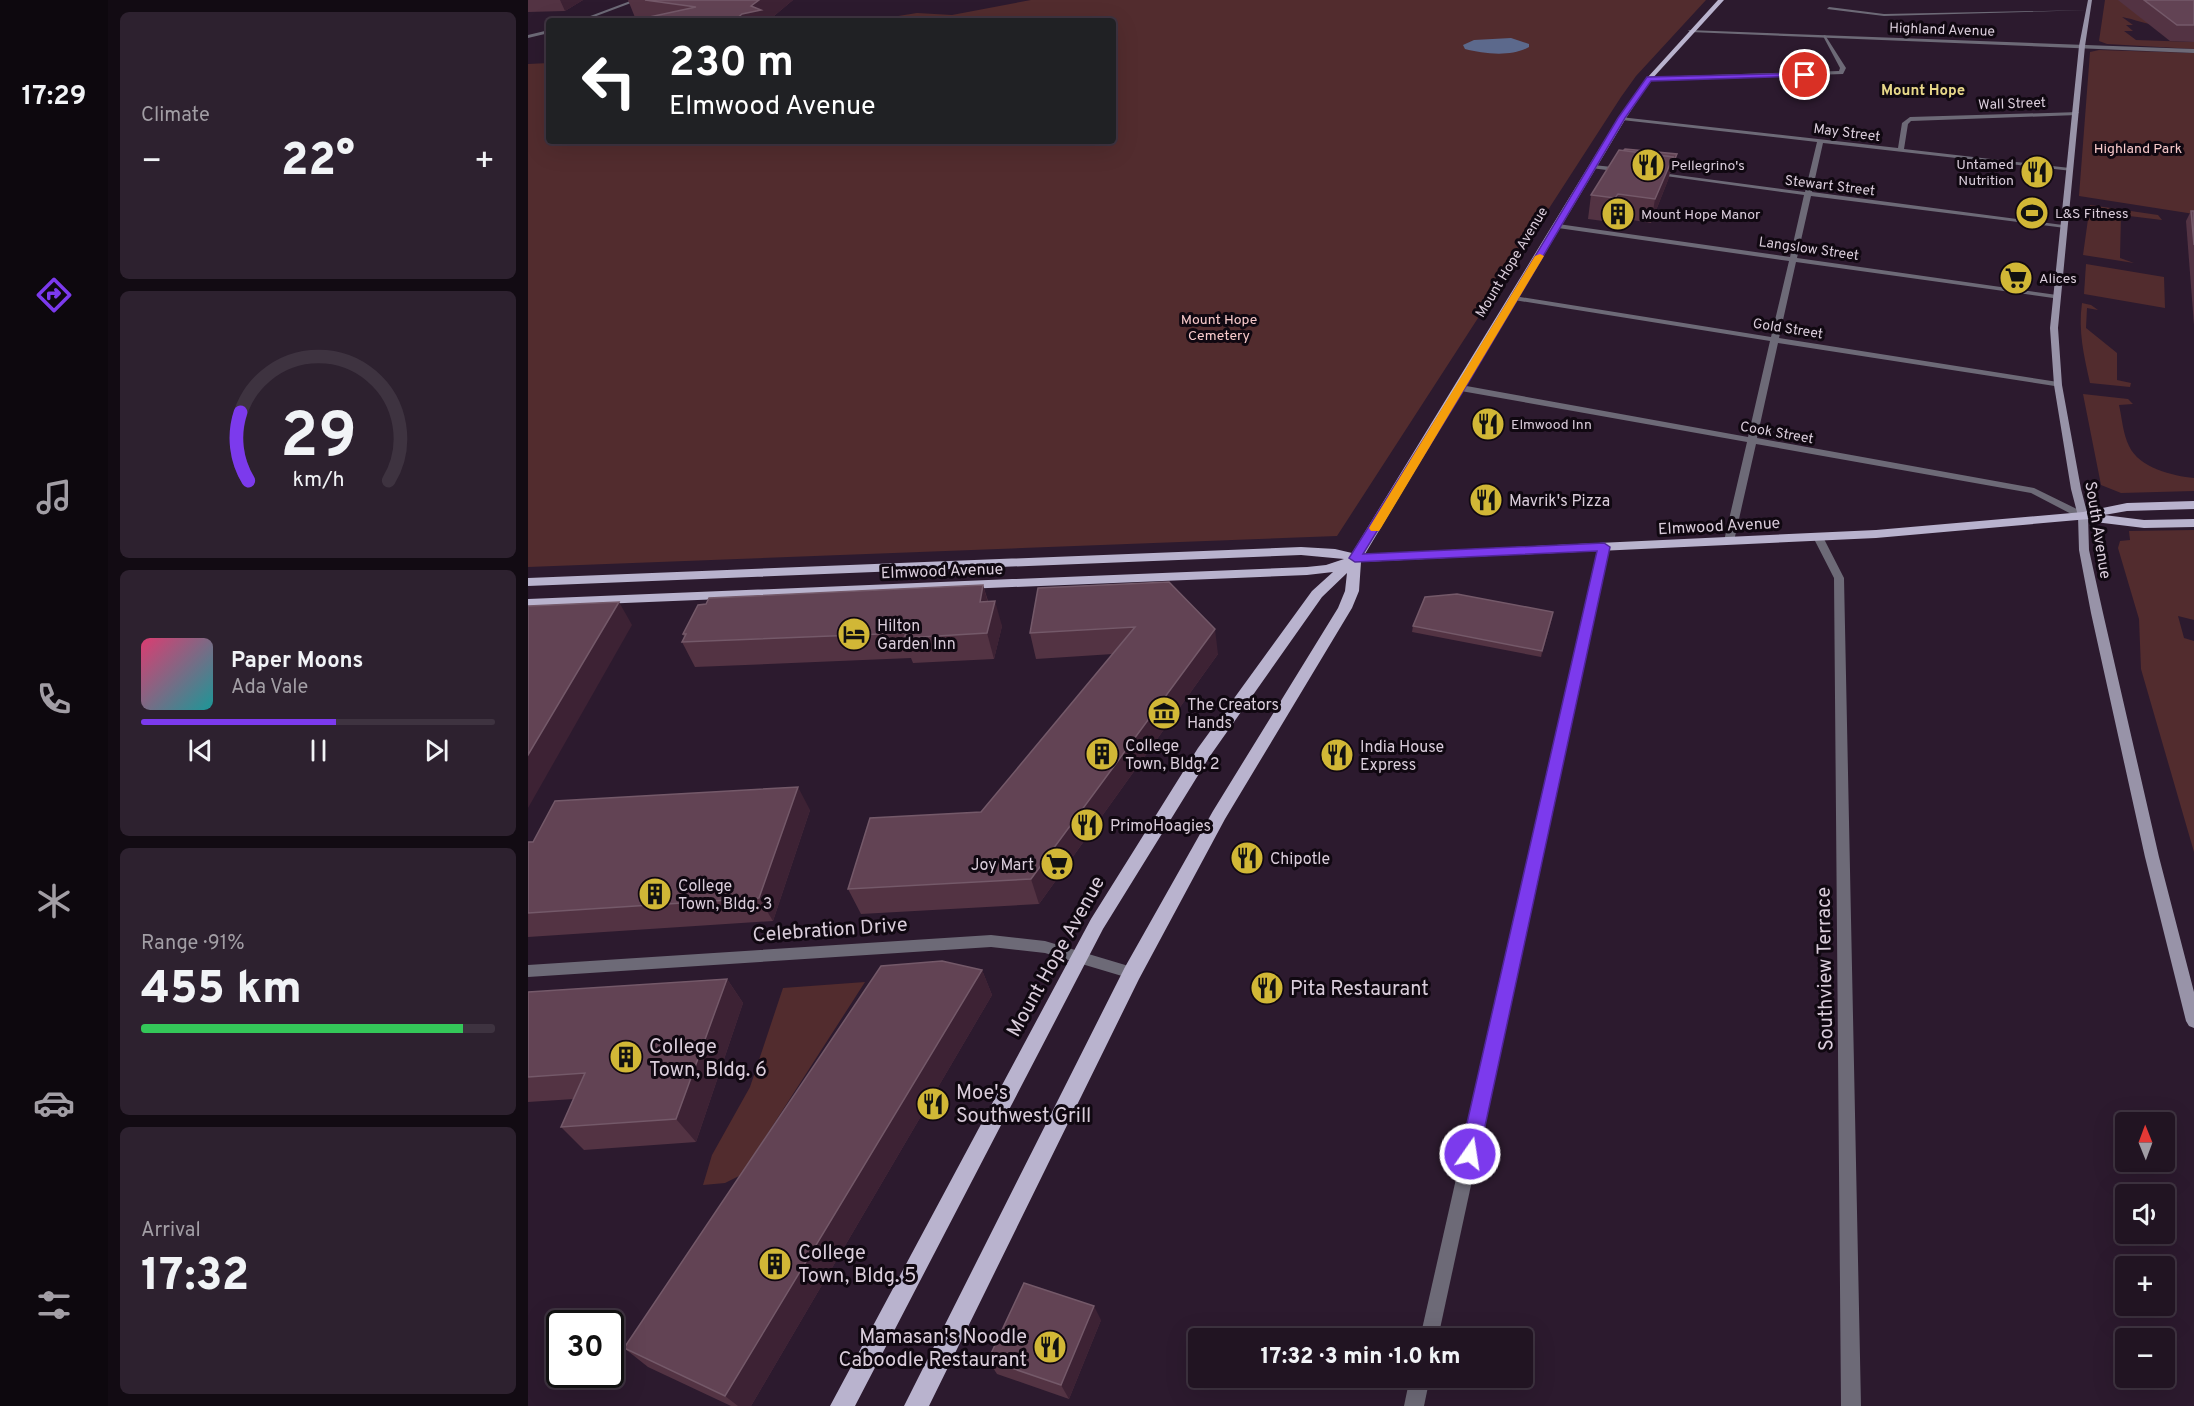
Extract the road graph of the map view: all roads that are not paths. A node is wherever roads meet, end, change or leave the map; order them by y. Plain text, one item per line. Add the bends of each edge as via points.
1 (637, 0) edge
2 (1721, 0) edge
3 (2090, 0) edge
4 (1829, 8) dead end
5 (2088, 10) junction
6 (587, 18) edge
7 (546, 32) edge
8 (1690, 32) junction
9 (1825, 36) junction
10 (528, 38) edge
11 (2082, 46) junction
12 (2194, 51) edge
13 (1649, 79) junction
14 (2076, 113) junction
15 (1622, 118) junction
16 (1820, 141) junction
17 (1901, 150) junction
18 (1593, 167) junction
19 (2070, 170) junction
20 (1630, 171) edge
21 (1641, 173) edge
22 (1809, 194) junction
23 (1558, 226) junction
24 (2063, 227) junction
25 (1794, 260) junction
26 (2057, 297) junction
27 (1514, 298) junction
28 (1776, 340) junction
29 (2058, 385) junction
30 (1461, 388) junction
31 (1751, 441) junction
32 (2194, 505) edge
33 (2083, 516) junction
34 (2194, 523) edge
35 (1818, 537) junction
36 (1730, 541) junction
37 (1604, 547) junction
38 (1355, 558) junction
39 (528, 582) edge
40 (528, 603) edge
41 (1079, 957) junction
42 (528, 971) edge
43 (1132, 973) junction
44 (2194, 1021) edge
45 (1431, 1328) edge
46 (1418, 1388) edge
47 (842, 1406) edge
48 (916, 1406) edge
49 (1414, 1406) edge
50 (1851, 1406) edge

1 - 6 street
2 - 8 main road, Mount Hope Avenue
3 - 5 main road, South Avenue
4 - 5 street via 1884,15
5 - 11 main road, South Avenue
7 - 10 street
8 - 9 street, Highland Avenue
8 - 13 main road, Mount Hope Avenue
9 - 11 street, Highland Avenue
9 - 13 street via 1843,68 1840,73
11 - 12 street, Highland Avenue
11 - 14 main road, South Avenue
13 - 15 main road, Mount Hope Avenue
14 - 17 street, Wall Street via 1910,118 1905,123
14 - 19 main road, South Avenue
15 - 16 street, May Street
15 - 18 main road, Mount Hope Avenue
16 - 17 street, May Street
16 - 22 street
17 - 19 street, May Street
18 - 20 street
18 - 23 main road, Mount Hope Avenue
19 - 24 main road, South Avenue
21 - 22 street, Stewart Street
22 - 24 street, Stewart Street
22 - 25 street
23 - 25 street, Langslow Street
23 - 27 main road, Mount Hope Avenue
24 - 26 main road, South Avenue
25 - 26 street, Langslow Street
25 - 28 street
26 - 29 main road, South Avenue via 2054,328
27 - 28 street, Gold Street
27 - 30 main road, Mount Hope Avenue
28 - 29 street, Gold Street
28 - 31 street
29 - 33 main road, South Avenue
30 - 31 street, Cook Street
30 - 38 main road, Mount Hope Avenue
31 - 33 street, Cook Street via 2034,491
31 - 36 street
32 - 33 main road, Elmwood Avenue via 2127,507
33 - 34 main road, Elmwood Avenue via 2144,524
33 - 35 main road, Elmwood Avenue
33 - 44 main road, South Avenue via 2084,550 2097,613
35 - 36 main road, Elmwood Avenue
35 - 50 street, Southview Terrace via 1839,578
36 - 37 main road, Elmwood Avenue
37 - 38 main road, Elmwood Avenue
37 - 45 street
38 - 39 main road, Elmwood Avenue via 1301,551
38 - 40 main road, Elmwood Avenue via 1328,569 1307,571
38 - 41 main road, Mount Hope Avenue via 1317,594 1204,752
38 - 43 main road, Mount Hope Avenue via 1352,591 1345,608 1219,815
41 - 42 street, Celebration Drive via 1045,947 991,941
41 - 43 street, Celebration Drive
41 - 47 main road, Mount Hope Avenue
43 - 48 main road, Mount Hope Avenue
46 - 49 street

